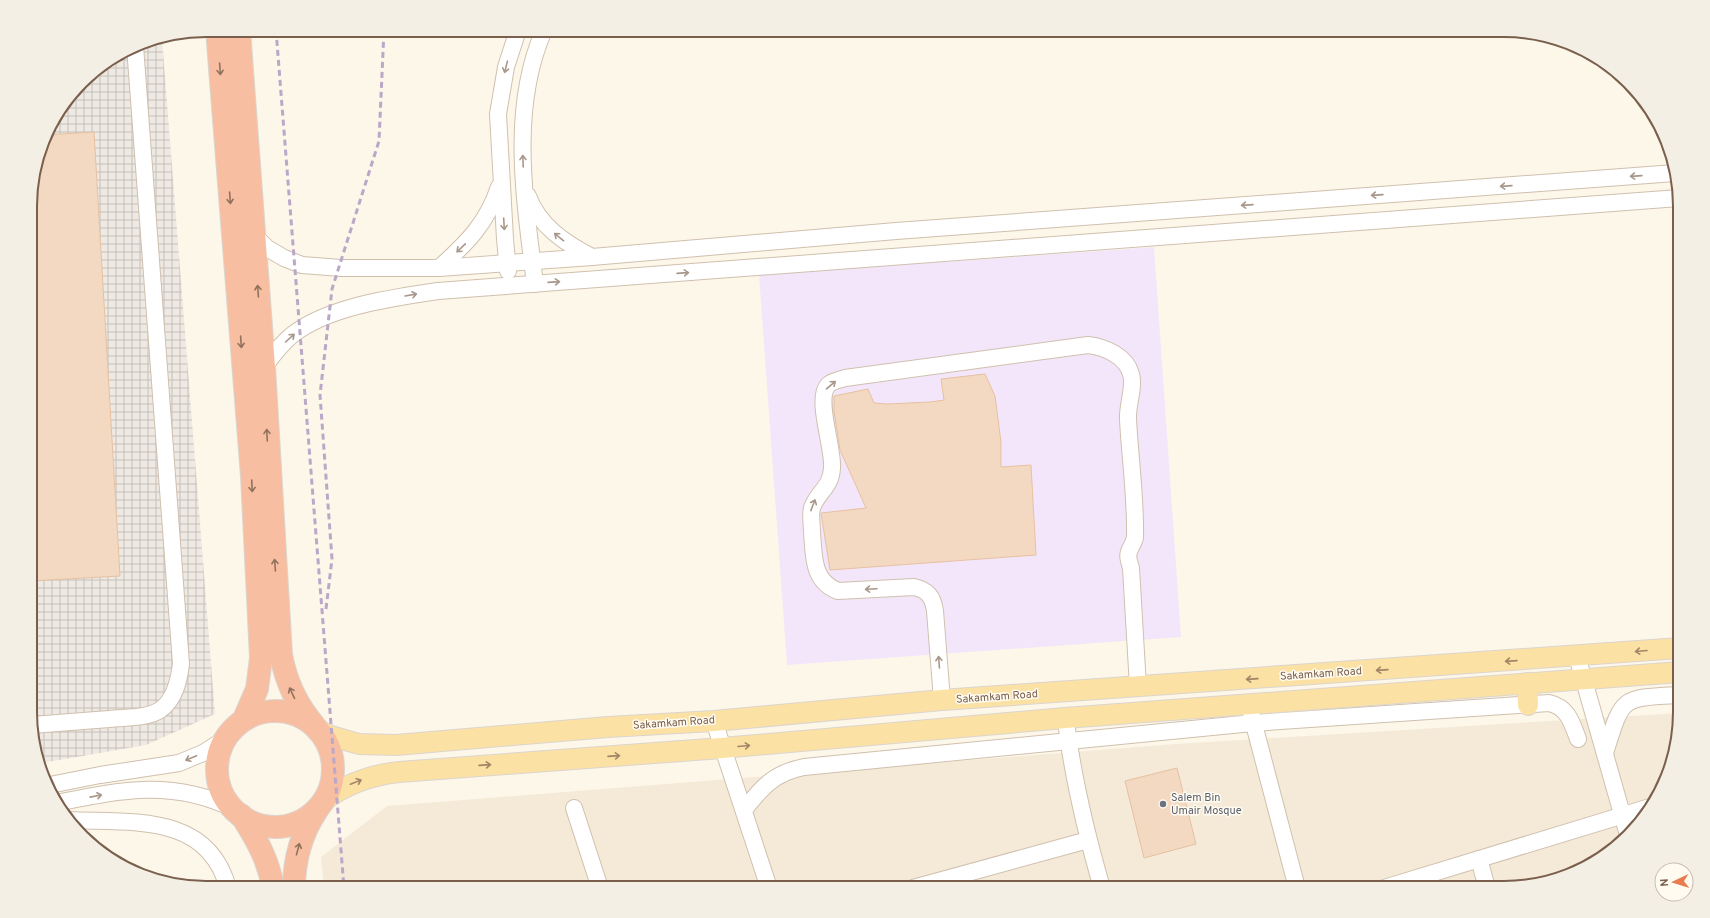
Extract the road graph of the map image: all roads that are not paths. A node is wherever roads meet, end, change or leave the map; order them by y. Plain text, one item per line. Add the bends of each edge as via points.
1 (217, 37) edge
2 (240, 37) edge
3 (516, 37) edge
4 (540, 37) edge
5 (135, 53) edge
6 (1670, 173) edge
7 (502, 179) junction
8 (524, 184) junction
9 (1673, 198) edge
10 (254, 235) junction
11 (592, 257) junction
12 (532, 261) junction
13 (507, 262) junction
14 (439, 268) junction
15 (535, 284) junction
16 (509, 286) junction
17 (264, 367) junction
18 (1673, 649) edge
19 (1577, 656) junction
20 (1673, 673) edge
21 (1584, 679) junction
22 (1527, 683) junction
23 (1138, 687) junction
24 (1673, 695) edge
25 (942, 700) junction
26 (1248, 704) junction
27 (1528, 705) junction
28 (1065, 718) junction
29 (244, 719) junction
30 (714, 721) junction
31 (1253, 724) junction
32 (37, 725) edge
33 (316, 728) junction
34 (225, 739) junction
35 (1578, 739) dead end
36 (1068, 740) junction
37 (722, 748) junction
38 (1605, 753) junction
39 (53, 784) edge
40 (63, 802) edge
41 (320, 804) junction
42 (574, 808) dead end
43 (744, 810) junction
44 (1642, 810) edge
45 (237, 812) junction
46 (1622, 816) junction
47 (77, 820) edge
48 (1626, 829) edge
49 (1088, 840) junction
50 (1478, 859) junction
51 (226, 881) edge
52 (272, 881) edge
53 (294, 881) edge
54 (598, 881) edge
55 (767, 881) edge
56 (939, 881) edge
57 (1100, 881) edge
58 (1295, 881) edge
59 (1407, 881) edge
60 (1485, 881) edge

1 -> 29 highway via 252,476 261,658 257,689
2 - 10 highway
3 -> 7 street via 506,67 498,114
8 -> 4 street via 522,141 528,84
5 - 32 street via 181,664 179,681 168,703 159,711 142,716
6 -> 11 street via 888,231
7 -> 13 street
7 -> 14 street via 485,220 472,237
11 -> 8 street via 559,237 547,226 529,199
8 - 12 street
15 -> 9 street
10 - 14 street via 267,248 302,265 341,268
17 -> 10 highway
11 - 12 street
12 - 13 street
12 - 15 street
13 - 14 street
13 - 16 street
15 - 16 street
17 -> 16 street via 293,335 331,314 384,300 438,290
33 -> 17 highway via 294,698 281,655
18 -> 19 main road, Sakamkam Road
19 - 21 street
19 -> 23 main road, Sakamkam Road
20 - 21 main road
21 - 22 main road
21 - 38 street
22 - 26 main road
22 - 27 main road
23 - 25 main road, Sakamkam Road
25 -> 23 street via 935,611 933,600 928,593 922,588 914,587 838,591 828,587 817,570 811,511 816,498 830,482 833,467 824,392 828,385 845,378 1088,345 1099,346 1111,352 1126,364 1131,374 1128,420 1135,538 1128,551 1128,558 1131,568
24 - 38 street via 1641,697 1630,701 1618,712
25 - 30 main road, Sakamkam Road
26 - 28 main road
26 - 31 street
27 - 31 street
27 - 35 street via 1549,703 1562,708 1569,717
28 - 36 street
37 -> 28 main road
29 - 33 highway via 261,712 283,711 294,714
29 - 34 highway
30 - 33 main road, Sakamkam Road via 608,727 384,746 359,744
30 - 37 street
31 - 36 street
31 - 58 street
33 - 41 highway via 327,744 333,766 330,788
34 -> 39 street via 203,753 179,763
34 - 45 highway via 217,772 223,794
36 - 43 street via 792,769 771,780
36 - 49 street
41 -> 37 main road via 346,786 385,773
37 - 43 street
38 - 46 street
40 -> 45 street via 104,794 167,789 216,800
41 - 45 highway via 300,821 278,827 256,823
53 -> 41 highway via 298,847
42 - 54 street
43 - 55 street
44 - 46 street
45 - 52 highway via 258,843
46 - 48 street
46 - 50 street
47 - 51 street via 151,824 176,829 187,834 207,850 222,871
49 - 56 street
49 - 57 street
50 - 59 street
50 - 60 street

